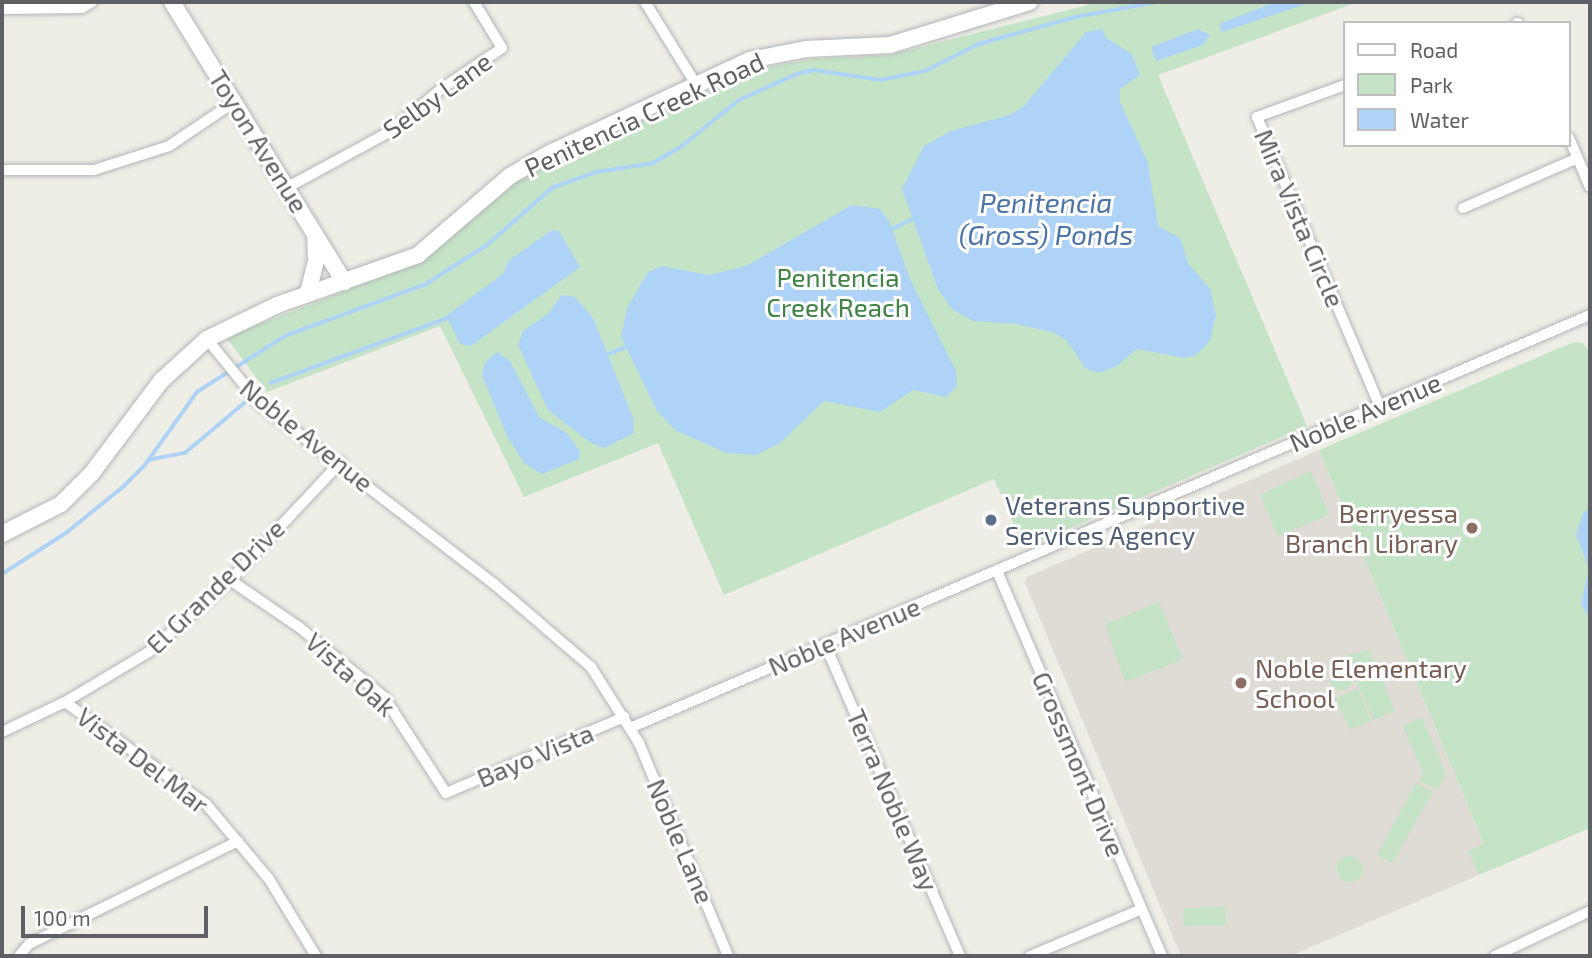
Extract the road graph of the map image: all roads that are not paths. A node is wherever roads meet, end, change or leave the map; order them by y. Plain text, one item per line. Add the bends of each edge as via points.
1 (92, 2) edge
2 (172, 2) edge
3 (474, 2) edge
4 (645, 2) edge
5 (1030, 2) edge
6 (994, 6) edge
7 (2, 9) edge
8 (1344, 85) edge
9 (697, 86) junction
10 (234, 102) junction
11 (1571, 142) edge
12 (1578, 158) junction
13 (2, 170) edge
14 (288, 187) junction
15 (1590, 187) edge
16 (1463, 208) dead end
17 (315, 232) junction
18 (344, 282) junction
19 (308, 293) junction
20 (1590, 317) edge
21 (208, 339) junction
22 (1379, 405) junction
23 (341, 462) junction
24 (2, 534) edge
25 (997, 571) junction
26 (230, 580) junction
27 (825, 644) junction
28 (65, 702) junction
29 (624, 717) junction
30 (630, 728) junction
31 (2, 732) edge
32 (446, 793) joint
33 (238, 841) junction
34 (1142, 909) junction
35 (1590, 911) edge
36 (19, 956) edge
37 (316, 956) edge
38 (729, 956) edge
39 (960, 956) edge
40 (1031, 956) edge
41 (1162, 956) edge
42 (1495, 956) edge

1 - 7 street via 82,8
2 - 10 street, Toyon Avenue
3 - 14 street, Selby Lane via 502,48 441,89 391,131
4 - 9 street
5 - 6 street, Penitencia Creek Road
6 - 9 street, Penitencia Creek Road via 937,34 890,45 806,49 750,60
8 - 22 street, Mira Vista Circle via 1257,117
9 - 18 street, Penitencia Creek Road via 510,176 418,255
10 - 13 street via 169,146 94,170
10 - 14 street, Toyon Avenue
11 - 12 street
12 - 15 street
12 - 16 street
14 - 17 street, Toyon Avenue
17 - 18 street, Toyon Avenue
17 - 19 street via 316,261
18 - 19 street, Penitencia Creek Road
19 - 21 street, Penitencia Creek Road
20 - 22 street, Noble Avenue
21 - 23 street, Noble Avenue via 259,403
21 - 24 street, Penitencia Creek Road via 161,381 92,473 61,504
22 - 25 street, Noble Avenue
23 - 26 street, El Grande Drive
23 - 29 street, Noble Avenue via 591,667
25 - 27 street, Noble Avenue
25 - 34 street, Grossmont Drive
26 - 28 street, El Grande Drive via 149,652
26 - 32 street, Vista Oak via 299,627 384,696
27 - 30 street, Noble Avenue
27 - 39 street, Terra Noble Way
28 - 31 street, El Grande Drive
28 - 33 street, Vista Del Mar via 171,775 206,804
29 - 30 street, Noble Avenue
29 - 32 street, Bayo Vista
30 - 38 street, Noble Lane
33 - 36 street via 30,944
33 - 37 street, Vista Del Mar via 269,879
34 - 40 street
34 - 41 street, Grossmont Drive
35 - 42 street

